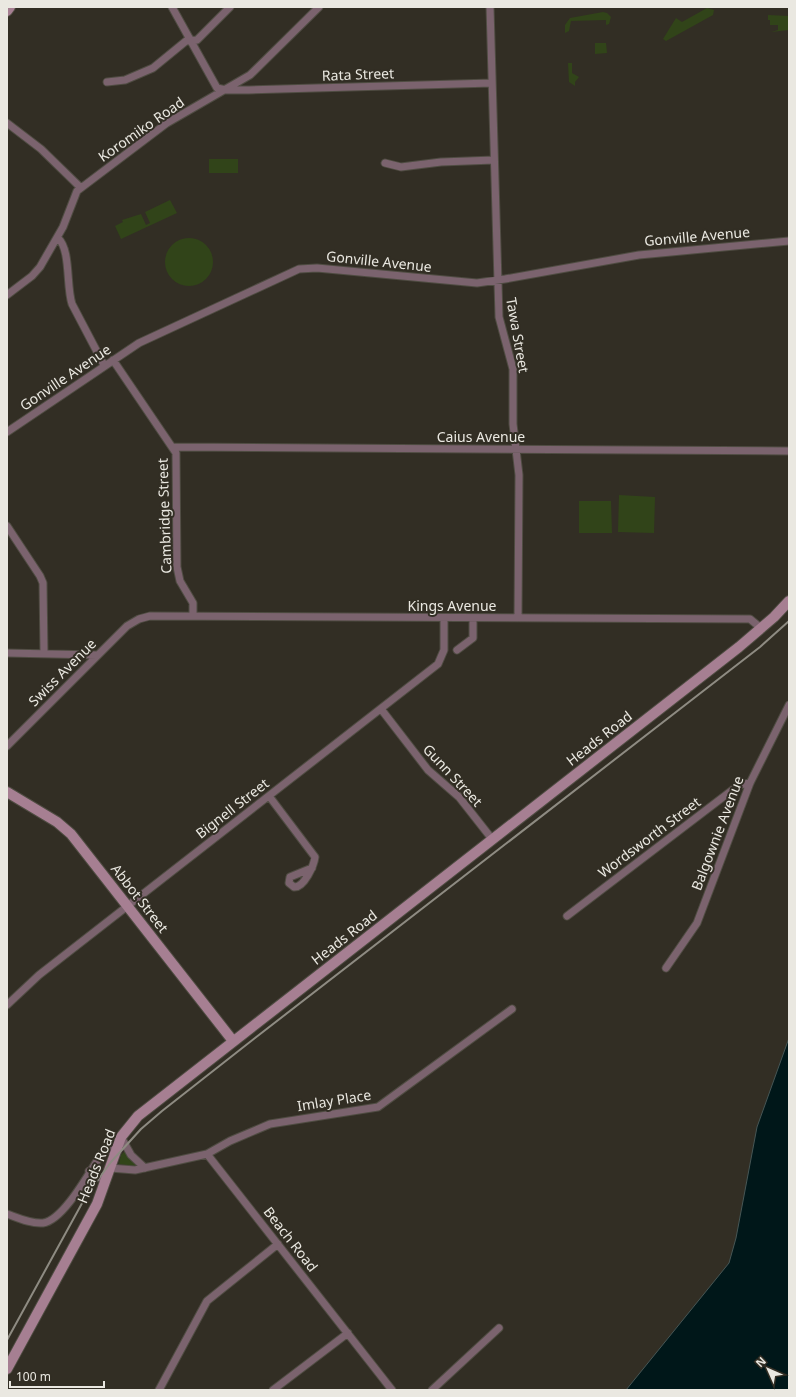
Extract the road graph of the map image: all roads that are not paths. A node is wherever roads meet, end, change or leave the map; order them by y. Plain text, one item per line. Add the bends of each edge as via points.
1 (10, 7) edge
2 (172, 7) edge
3 (230, 7) edge
4 (319, 7) edge
5 (490, 7) edge
6 (7, 11) edge
7 (191, 40) junction
8 (107, 82) dead end
9 (492, 83) junction
10 (226, 90) junction
11 (7, 123) edge
12 (494, 160) junction
13 (385, 163) dead end
14 (80, 187) junction
15 (58, 238) junction
16 (789, 241) edge
17 (497, 280) junction
18 (7, 295) edge
19 (113, 360) junction
20 (104, 365) junction
21 (7, 432) edge
22 (173, 447) junction
23 (518, 449) junction
24 (789, 451) edge
25 (7, 526) edge
26 (787, 607) edge
27 (193, 616) junction
28 (444, 618) junction
29 (473, 618) junction
30 (518, 618) junction
31 (139, 619) joint
32 (762, 629) junction
33 (457, 650) dead end
34 (7, 653) edge
35 (44, 654) junction
36 (97, 655) junction
37 (789, 705) edge
38 (381, 709) junction
39 (7, 746) edge
40 (750, 783) junction
41 (7, 792) edge
42 (269, 796) junction
43 (492, 839) junction
44 (312, 868) dead end
45 (128, 906) junction
46 (567, 916) dead end
47 (666, 968) dead end
48 (7, 1005) edge
49 (512, 1009) dead end
50 (233, 1041) junction
51 (121, 1137) junction
52 (115, 1150) junction
53 (207, 1154) junction
54 (110, 1168) junction
55 (145, 1168) junction
56 (89, 1171) junction
57 (106, 1181) junction
58 (7, 1214) edge
59 (278, 1244) junction
60 (499, 1328) dead end
61 (348, 1333) junction
62 (7, 1369) edge
63 (158, 1390) edge
64 (274, 1390) edge
65 (392, 1390) edge
66 (432, 1390) edge

1 - 6 main road
2 - 7 street
3 - 7 street via 197,40
4 - 10 street, Koromiko Road via 250,75
5 - 9 street, Tawa Street
7 - 8 street via 186,41 146,72 125,80
7 - 10 street via 217,88
9 - 10 street, Rata Street
9 - 12 street, Tawa Street
10 - 14 street, Koromiko Road via 167,123
11 - 14 street via 41,149
12 - 13 street via 401,167
12 - 17 street, Tawa Street
14 - 15 street, Koromiko Road via 74,195
15 - 18 street, Koromiko Road via 32,276
15 - 20 street via 65,250 68,294
16 - 17 street, Gonville Avenue via 638,255
17 - 19 street, Gonville Avenue via 464,282 317,268 299,269 145,340
17 - 23 street, Tawa Street via 499,317 513,369 513,424
19 - 20 street, Gonville Avenue
19 - 22 street, Cambridge Street
20 - 21 street, Gonville Avenue
22 - 23 street, Caius Avenue
22 - 27 street, Cambridge Street via 176,453 177,567 180,581 193,603
23 - 24 street, Caius Avenue
23 - 30 street, Tawa Street
25 - 35 street via 43,583
26 - 32 main road, Heads Road
27 - 28 street, Kings Avenue
27 - 31 street, Kings Avenue via 150,616
28 - 29 street, Kings Avenue
28 - 38 street, Bignell Street via 444,650 438,664
29 - 30 street, Kings Avenue
29 - 33 street via 473,638
30 - 32 street, Kings Avenue via 750,619
31 - 36 street, Swiss Avenue via 127,626
32 - 43 main road, Heads Road
34 - 35 street
35 - 36 street
36 - 39 street, Swiss Avenue
37 - 40 street, Balgownie Avenue
38 - 42 street, Bignell Street
38 - 43 street, Gunn Street via 428,770 459,797
40 - 46 street, Wordsworth Street via 739,785
40 - 47 street, Balgownie Avenue via 697,923
41 - 45 main road, Abbot Street via 68,830
42 - 44 street via 313,852 315,857
42 - 45 street, Bignell Street
43 - 50 main road, Heads Road
45 - 48 street, Bignell Street via 39,974
45 - 50 main road, Abbot Street
49 - 53 street, Imlay Place via 378,1107 270,1124
50 - 51 main road, Heads Road via 150,1106
51 - 52 main road, Heads Road
51 - 55 street via 131,1155
52 - 54 main road, Heads Road
52 - 56 street via 105,1150
53 - 55 street
53 - 59 street, Beach Road
54 - 55 street
54 - 57 main road, Heads Road
56 - 57 street
56 - 58 street via 67,1204 50,1221 31,1222
57 - 62 main road, Heads Road via 97,1204
59 - 61 street, Beach Road
59 - 63 street via 207,1301
60 - 66 street
61 - 64 street
61 - 65 street, Beach Road

